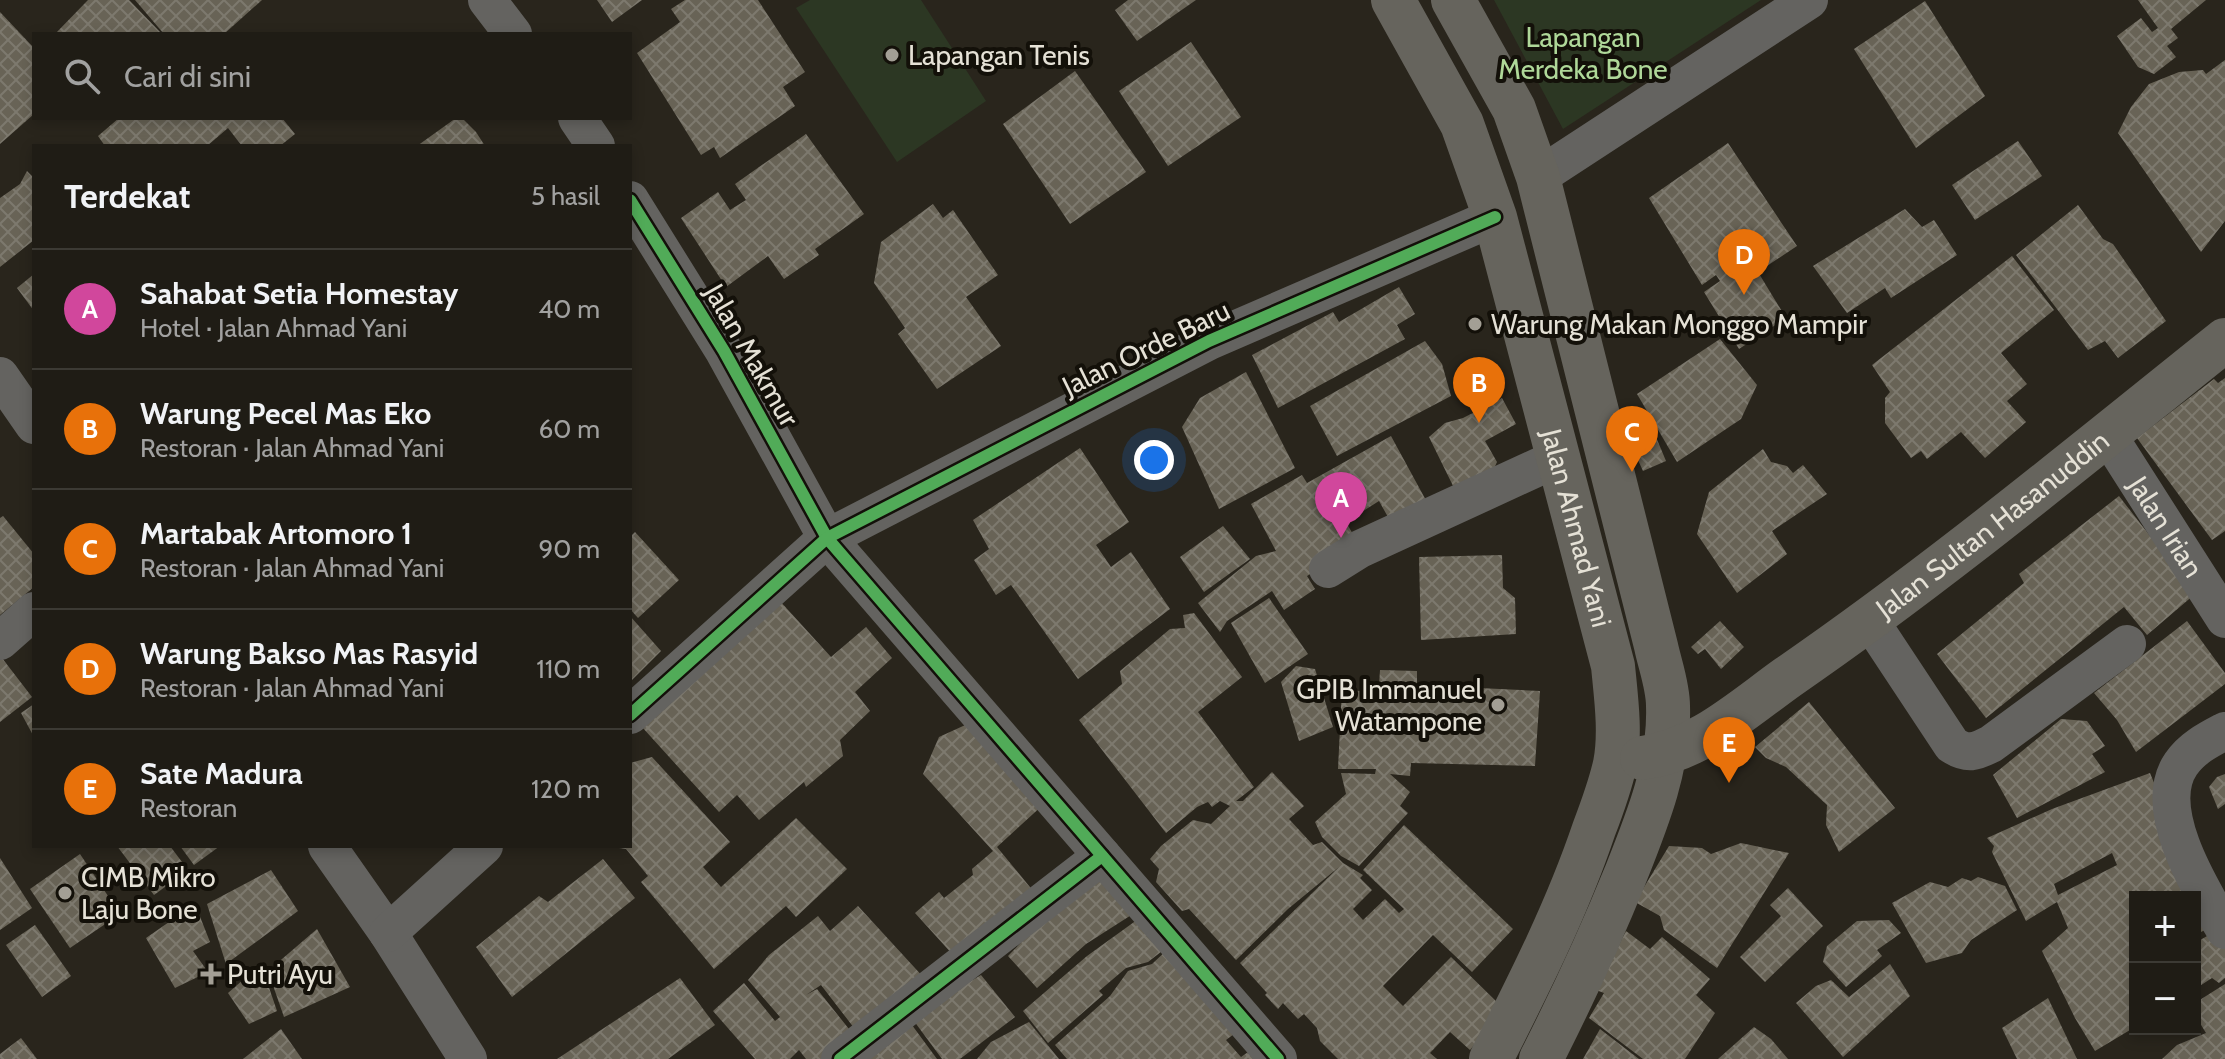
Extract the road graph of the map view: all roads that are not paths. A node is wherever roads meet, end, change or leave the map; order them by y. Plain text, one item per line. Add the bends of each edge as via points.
1 (487, 0) edge
2 (1393, 0) edge
3 (1453, 0) edge
4 (1809, 0) edge
5 (511, 32) edge
6 (578, 120) edge
7 (595, 144) edge
8 (1538, 177) junction
9 (632, 203) edge
10 (1495, 217) junction
11 (2225, 340) edge
12 (0, 376) edge
13 (32, 422) edge
14 (2107, 434) junction
15 (1558, 458) junction
16 (827, 538) junction
17 (1328, 569) dead end
18 (32, 613) edge
19 (2225, 619) edge
20 (1870, 621) junction
21 (0, 641) edge
22 (2127, 644) dead end
23 (1753, 702) junction
24 (1669, 703) junction
25 (1617, 711) junction
26 (632, 713) edge
27 (2225, 731) edge
28 (1665, 755) junction
29 (1615, 761) junction
30 (328, 848) edge
31 (482, 848) edge
32 (1102, 856) junction
33 (2225, 930) edge
34 (388, 933) junction
35 (468, 1059) edge
36 (840, 1059) edge
37 (1278, 1059) edge
38 (1491, 1059) edge
39 (1541, 1059) edge

1 - 5 street
2 - 10 main road, Jalan Ahmad Yani via 1462,124
3 - 8 main road, Jalan Ahmad Yani via 1514,109
4 - 8 street
6 - 7 street
8 - 24 main road, Jalan Ahmad Yani
9 - 16 street, Jalan Makmur via 724,351
10 - 15 main road, Jalan Ahmad Yani
10 - 16 street, Jalan Orde Baru via 1209,341
11 - 14 main road, Jalan Sultan Hasanuddin
12 - 13 street
14 - 19 street, Jalan Irian
14 - 20 main road, Jalan Sultan Hasanuddin
15 - 17 street via 1360,549
15 - 25 main road, Jalan Ahmad Yani via 1613,666
16 - 26 street, Jalan Orde Baru
16 - 32 street, Jalan Makmur
18 - 21 street
20 - 22 street via 1952,745 1972,753
20 - 23 main road, Jalan Sultan Hasanuddin
23 - 24 main road
23 - 28 main road, Jalan Sultan Hasanuddin via 1715,730
24 - 25 main road
24 - 28 main road, Jalan Ahmad Yani
25 - 29 main road, Jalan Ahmad Yani
27 - 33 street via 2197,746 2180,765 2171,802 2195,880
28 - 29 main road, Jalan Sultan Hasanuddin
28 - 39 main road, Jalan Ahmad Yani via 1589,965
29 - 38 main road, Jalan Ahmad Yani via 1584,860 1548,947
30 - 34 street
31 - 34 street
32 - 36 street
32 - 37 street, Jalan Makmur
34 - 35 street

